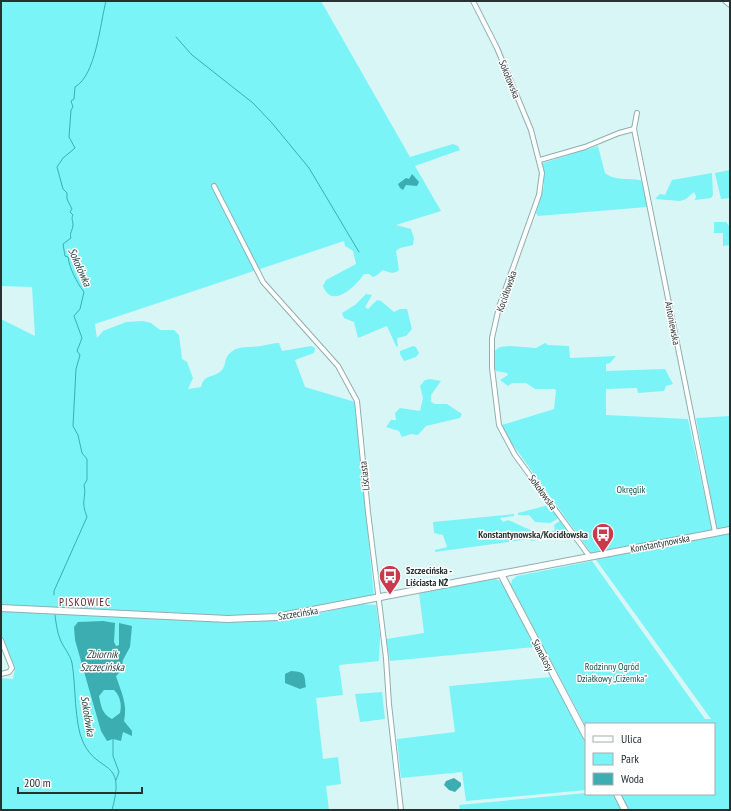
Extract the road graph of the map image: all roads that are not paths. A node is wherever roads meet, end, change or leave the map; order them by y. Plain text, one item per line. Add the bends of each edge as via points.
1 (473, 1) edge
2 (724, 1) edge
3 (730, 5) edge
4 (637, 113) dead end
5 (634, 129) junction
6 (540, 160) junction
7 (214, 186) dead end
8 (499, 425) joint
9 (730, 530) edge
10 (715, 532) junction
11 (590, 557) junction
12 (501, 574) junction
13 (378, 598) junction
14 (1, 608) edge
15 (1, 640) edge
16 (1, 674) edge
17 (585, 734) edge
18 (618, 795) edge
19 (401, 810) edge
20 (625, 810) edge

1 - 6 street, Sokołowska via 497,48 531,130
2 - 3 street
4 - 5 street, Antoniewska
5 - 6 street
5 - 10 street, Antoniewska
6 - 8 street, Kocidłowska via 541,188 499,307 492,338 492,368
7 - 13 street, Liściasta via 263,282 338,366 356,399
8 - 11 street, Sokołowska via 515,455
9 - 10 main road, Konstantynowska
10 - 11 main road, Konstantynowska
11 - 12 main road, Szczecińska
12 - 13 main road, Szczecińska
12 - 17 main road, Sianokosy
13 - 14 main road, Szczecińska via 291,615 254,618
13 - 19 street, Liściasta
15 - 16 street via 12,668 9,672
18 - 20 main road

